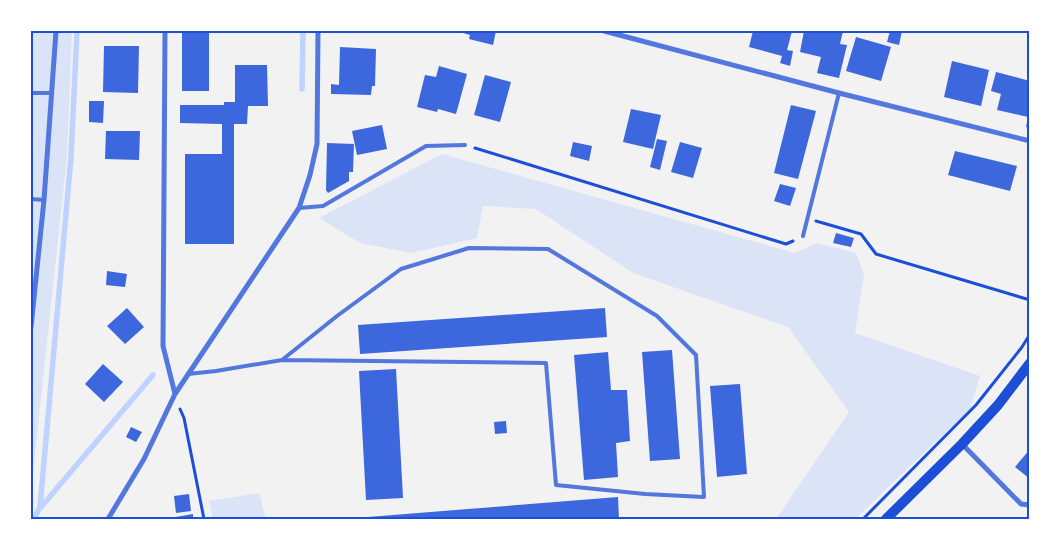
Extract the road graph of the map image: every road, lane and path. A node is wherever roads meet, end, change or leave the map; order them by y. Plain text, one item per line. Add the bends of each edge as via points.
1 (56, 31) edge
2 (165, 31) edge
3 (318, 31) edge
4 (604, 31) edge
5 (31, 93) edge
6 (52, 93) junction
7 (839, 93) junction
8 (1030, 141) edge
9 (465, 145) joint
10 (31, 199) edge
11 (44, 200) junction
12 (299, 208) junction
13 (808, 218) junction
14 (803, 236) joint
15 (1030, 300) edge
16 (31, 327) edge
17 (1030, 334) edge
18 (282, 360) junction
19 (1030, 363) edge
20 (188, 374) junction
21 (175, 394) junction
22 (962, 444) junction
23 (1030, 505) edge
24 (108, 519) edge
25 (204, 519) edge
26 (863, 519) edge
27 (886, 519) edge

1 - 6 street
2 - 21 street via 163,346
3 - 12 street via 317,144
4 - 7 street
5 - 6 lane
6 - 11 street
7 - 8 street
7 - 13 lane
9 - 12 lane via 426,146 323,206
9 - 14 path via 786,244
10 - 11 lane
11 - 16 street
12 - 20 street
13 - 14 lane
13 - 15 path via 861,234 876,254
17 - 26 path via 976,405
18 - 18 lane via 402,269 469,248 548,249 657,316 696,355 704,497 556,485 546,363
18 - 20 lane
19 - 22 main road
20 - 21 street
21 - 24 street via 144,459
21 - 25 path via 184,418
22 - 23 street via 1021,504
22 - 27 main road

